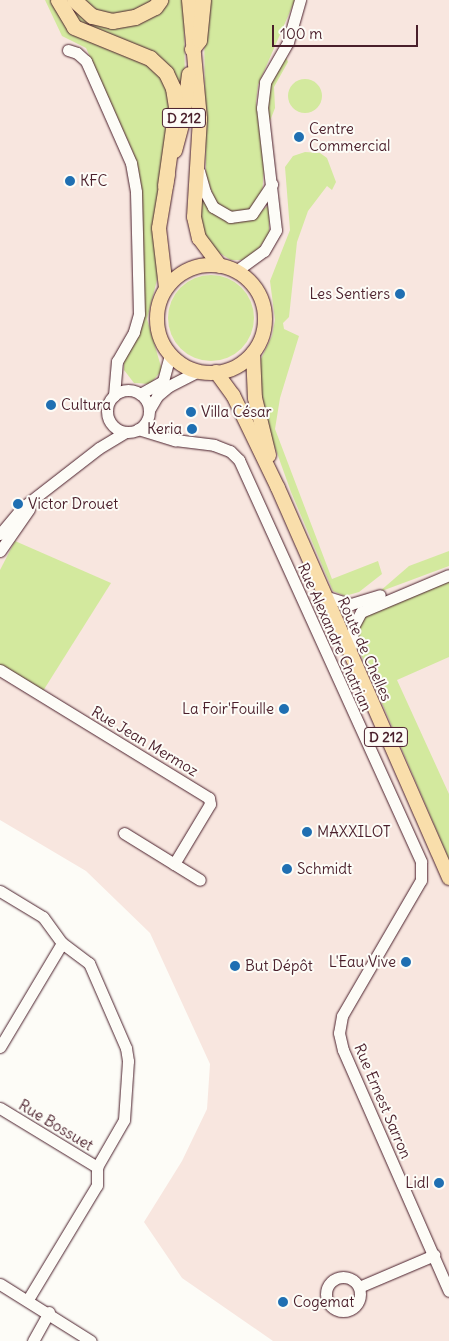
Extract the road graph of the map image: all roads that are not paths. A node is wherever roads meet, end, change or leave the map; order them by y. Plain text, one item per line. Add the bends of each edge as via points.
1 (58, 0) edge
2 (74, 0) edge
3 (160, 0) edge
4 (189, 0) edge
5 (203, 0) edge
6 (300, 0) edge
7 (192, 49) junction
8 (68, 50) dead end
9 (197, 162) junction
10 (272, 184) junction
11 (165, 185) junction
12 (220, 266) junction
13 (236, 271) junction
14 (166, 288) junction
15 (252, 353) junction
16 (170, 354) junction
17 (117, 371) junction
18 (198, 371) junction
19 (216, 372) junction
20 (136, 392) junction
21 (114, 396) junction
22 (149, 414) junction
23 (111, 422) junction
24 (138, 429) junction
25 (126, 432) junction
26 (163, 436) junction
27 (99, 448) junction
28 (278, 488) junction
29 (37, 496) junction
30 (0, 534) edge
31 (0, 551) edge
32 (449, 568) edge
33 (449, 575) edge
34 (324, 596) junction
35 (350, 655) junction
36 (0, 670) edge
37 (124, 833) dead end
38 (174, 864) junction
39 (449, 878) edge
40 (200, 880) dead end
41 (0, 891) edge
42 (62, 943) junction
43 (339, 1033) joint
44 (0, 1047) edge
45 (0, 1108) edge
46 (97, 1167) junction
47 (434, 1255) junction
48 (0, 1284) edge
49 (359, 1287) dead end
50 (449, 1291) edge
51 (27, 1301) junction
52 (48, 1312) junction
53 (33, 1341) edge
54 (91, 1341) edge

1 - 11 highway via 74,27 150,58 166,73 176,107
2 - 3 highway via 92,16 112,21 135,17 155,7
4 - 7 main road, D 212
5 - 7 highway via 199,40
6 - 10 street via 288,42 264,82 262,108
7 - 9 main road, D 212 via 200,119
7 - 11 main road, D 212 via 184,121
8 - 17 street via 86,61 131,163 136,192 139,314 134,332 121,350
9 - 10 street via 213,207 230,217 252,214
9 - 12 main road, D 212 via 193,200 195,229
10 - 13 street via 276,221 274,236 255,260
11 - 14 main road, D 212 via 159,228
12 - 13 main road
12 - 14 main road via 202,266 186,271
13 - 15 main road via 250,282 263,306 262,336
14 - 16 main road via 158,308 157,322 159,336
15 - 19 main road via 236,366
15 - 28 main road, Route de Chelles / D 212 via 255,398
16 - 18 main road
16 - 20 street via 163,381
17 - 20 street
17 - 21 street
18 - 19 main road
18 - 22 street via 157,396
19 - 28 main road, Route de Chelles / D 212 via 234,395
20 - 21 street
20 - 22 street
21 - 23 street via 108,408
22 - 24 street
22 - 26 street
23 - 25 street
23 - 27 street
24 - 25 street
24 - 26 street, Rue Alexandre Chatrian
25 - 27 street
26 - 43 street, Rue Alexandre Chatrian via 214,445 230,451 239,460 421,862 421,880 342,1016
27 - 29 street
28 - 34 main road, Route de Chelles / D 212
29 - 30 street
29 - 31 street
32 - 34 street via 351,604
33 - 35 street via 362,612 353,627
34 - 35 main road, Route de Chelles / D 212
35 - 39 main road, Route de Chelles / D 212
36 - 38 street, Rue Jean Mermoz via 209,798 210,804
37 - 38 street
38 - 40 street
41 - 42 street via 43,917
42 - 44 street
42 - 46 street via 89,963 127,1054 124,1120
43 - 47 street, Rue Ernest Sarron via 343,1050
45 - 46 street, Rue Bossuet
46 - 51 street via 97,1184
47 - 49 street
47 - 50 street, Rue Ernest Sarron
48 - 51 street
51 - 52 street
52 - 53 street
52 - 54 street

